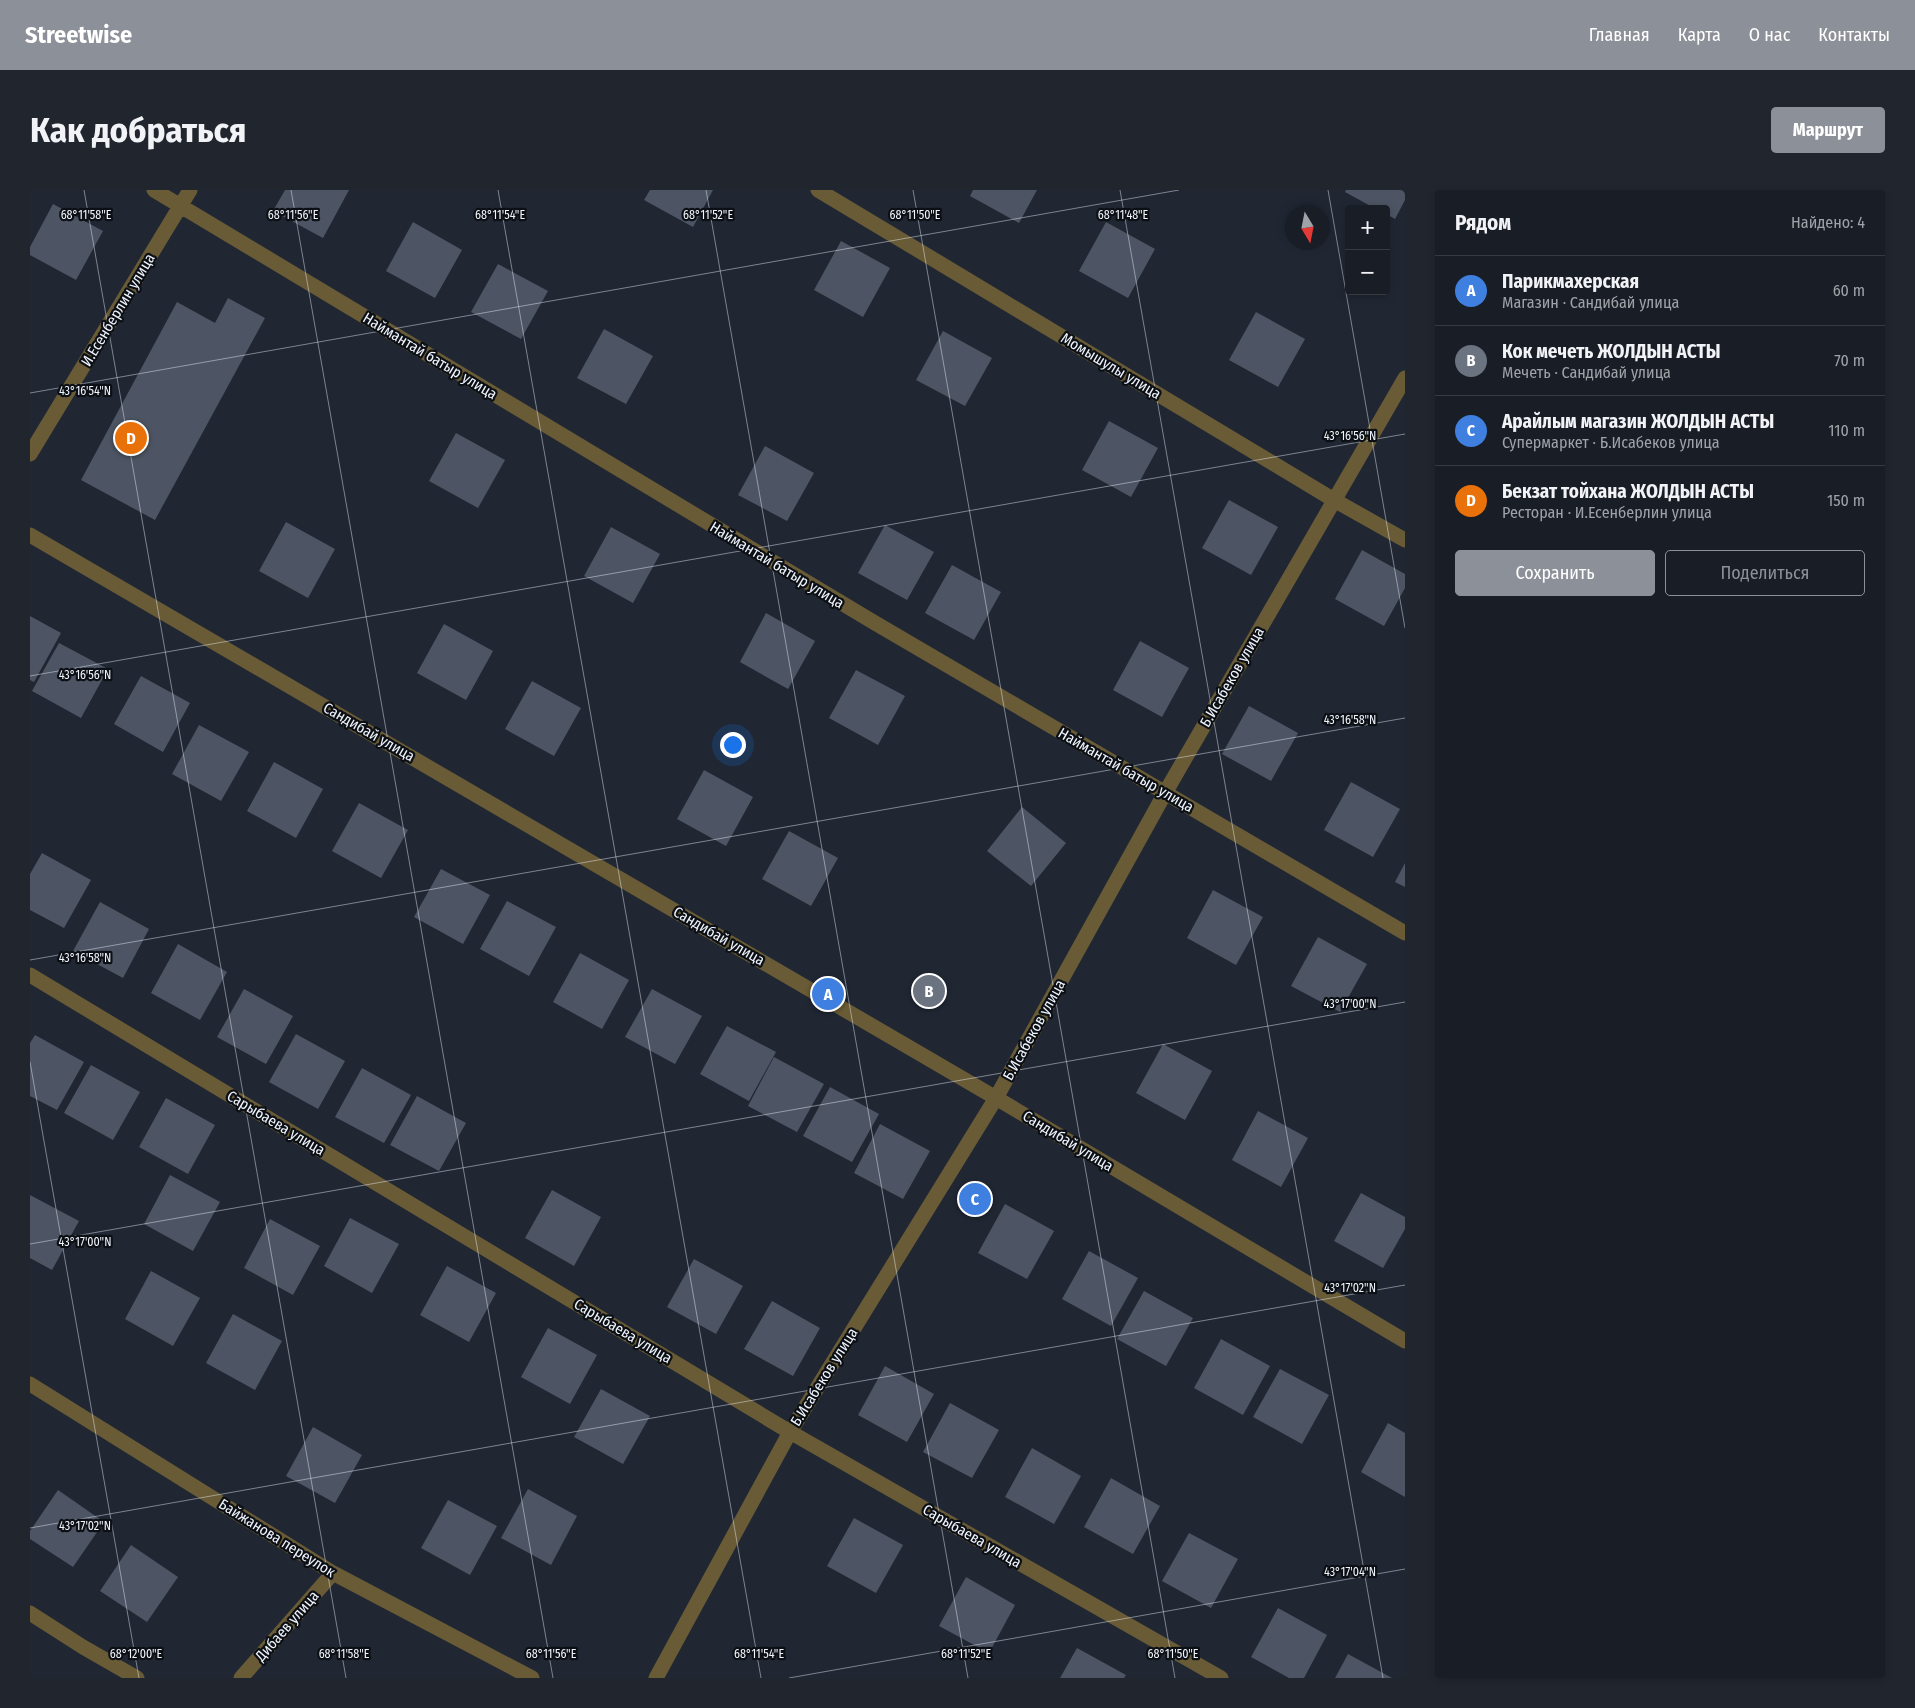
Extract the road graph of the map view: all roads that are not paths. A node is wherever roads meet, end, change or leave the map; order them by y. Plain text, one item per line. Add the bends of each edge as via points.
1 (154, 190) edge
2 (190, 190) edge
3 (818, 190) edge
4 (181, 206) junction
5 (1405, 378) edge
6 (30, 454) edge
7 (1334, 500) junction
8 (30, 535) edge
9 (1405, 540) edge
10 (1165, 793) junction
11 (1405, 933) edge
12 (30, 975) edge
13 (996, 1098) junction
14 (1405, 1341) edge
15 (30, 1384) edge
16 (790, 1432) junction
17 (333, 1573) junction
18 (30, 1613) edge
19 (137, 1678) edge
20 (241, 1678) edge
21 (532, 1678) edge
22 (656, 1678) edge
23 (1221, 1678) edge

1 - 4 street, Наймантай батыр улица
2 - 4 street, И.Есенберлин улица
3 - 7 street, Момышулы улица
4 - 6 street, И.Есенберлин улица
4 - 10 street, Наймантай батыр улица via 866,618
5 - 7 street, Б.Исабеков улица
7 - 9 street, Момышулы улица
7 - 10 street, Б.Исабеков улица
8 - 13 street, Сандибай улица
10 - 11 street, Наймантай батыр улица
10 - 13 street, Б.Исабеков улица
12 - 16 street, Сарыбаева улица
13 - 14 street, Сандибай улица
13 - 16 street, Б.Исабеков улица
15 - 17 street, Байжанова переулок
16 - 22 street, Б.Исабеков улица
16 - 23 street, Сарыбаева улица
17 - 20 street, Дибаев улица
17 - 21 street, Байжанова переулок
18 - 19 street

